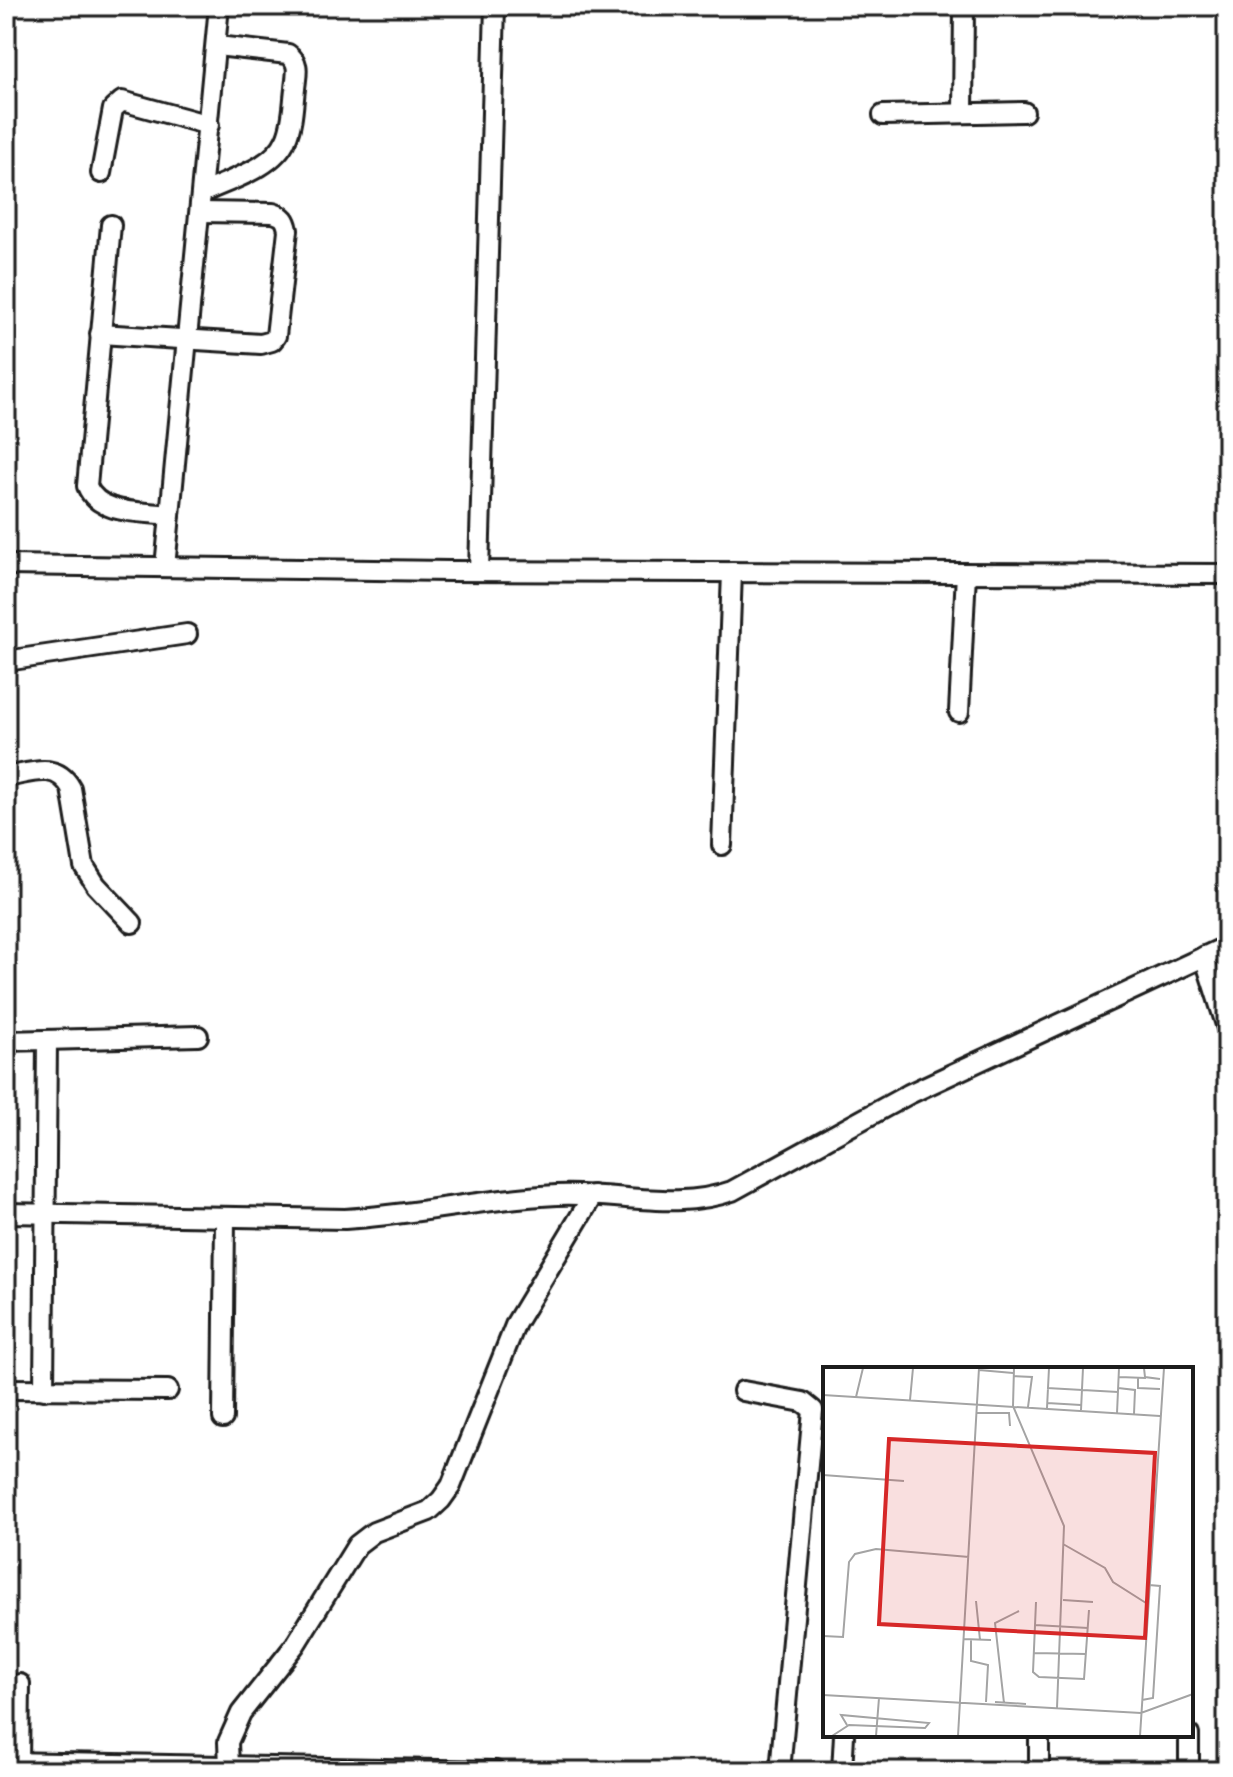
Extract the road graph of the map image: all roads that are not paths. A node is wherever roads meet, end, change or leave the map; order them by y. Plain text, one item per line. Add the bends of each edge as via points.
1 (219, 6) edge
2 (495, 6) edge
3 (964, 6) edge
4 (217, 46) junction
5 (1024, 112) dead end
6 (963, 113) junction
7 (883, 115) dead end
8 (209, 125) junction
9 (101, 173) dead end
10 (201, 203) junction
11 (111, 225) dead end
12 (100, 334) junction
13 (188, 340) junction
14 (170, 515) junction
15 (6, 565) edge
16 (165, 567) junction
17 (479, 571) junction
18 (732, 572) junction
19 (966, 573) junction
20 (1227, 574) edge
21 (187, 634) dead end
22 (6, 661) edge
23 (959, 712) dead end
24 (6, 777) edge
25 (722, 845) dead end
26 (132, 923) dead end
27 (1227, 946) edge
28 (1204, 956) junction
29 (1227, 1028) edge
30 (198, 1036) dead end
31 (6, 1041) edge
32 (47, 1041) junction
33 (593, 1195) junction
34 (6, 1213) edge
35 (46, 1213) junction
36 (225, 1217) junction
37 (6, 1389) edge
38 (44, 1390) junction
39 (168, 1390) dead end
40 (743, 1391) dead end
41 (223, 1418) dead end
42 (20, 1684) dead end
43 (844, 1737) edge
44 (1039, 1737) edge
45 (1189, 1737) edge
46 (13, 1762) edge
47 (229, 1767) junction
48 (495, 1771) edge
49 (780, 1771) edge
50 (842, 1771) edge
51 (1039, 1771) edge
52 (1189, 1771) edge

1 - 4 street
2 - 17 street
3 - 6 street
4 - 8 street
4 - 10 street via 288,54 297,69 289,131 279,150
5 - 6 street
6 - 7 street
8 - 9 street via 116,103
8 - 10 street
10 - 13 street
10 - 13 street via 281,215 288,230 272,341
11 - 12 street
12 - 13 street
12 - 14 street via 87,486 109,507
13 - 14 street
14 - 16 street
15 - 16 street
16 - 17 street
17 - 18 street
18 - 19 street
18 - 25 street
19 - 20 street
19 - 23 street
21 - 22 street
24 - 26 street via 46,770 65,777 84,866
27 - 28 street
28 - 29 street
28 - 33 street via 909,1094 732,1191 679,1202
30 - 32 street
31 - 32 street
32 - 35 street
33 - 36 street via 524,1197 370,1218
33 - 47 street via 516,1323 451,1486 429,1511 374,1532 357,1545 295,1645 241,1713 228,1742
34 - 35 street
35 - 36 street
35 - 38 street
36 - 41 street
37 - 38 street
38 - 39 street
40 - 49 street via 803,1402 813,1410
42 - 46 street
43 - 50 street
44 - 51 street
45 - 52 street
46 - 47 street
47 - 48 street

